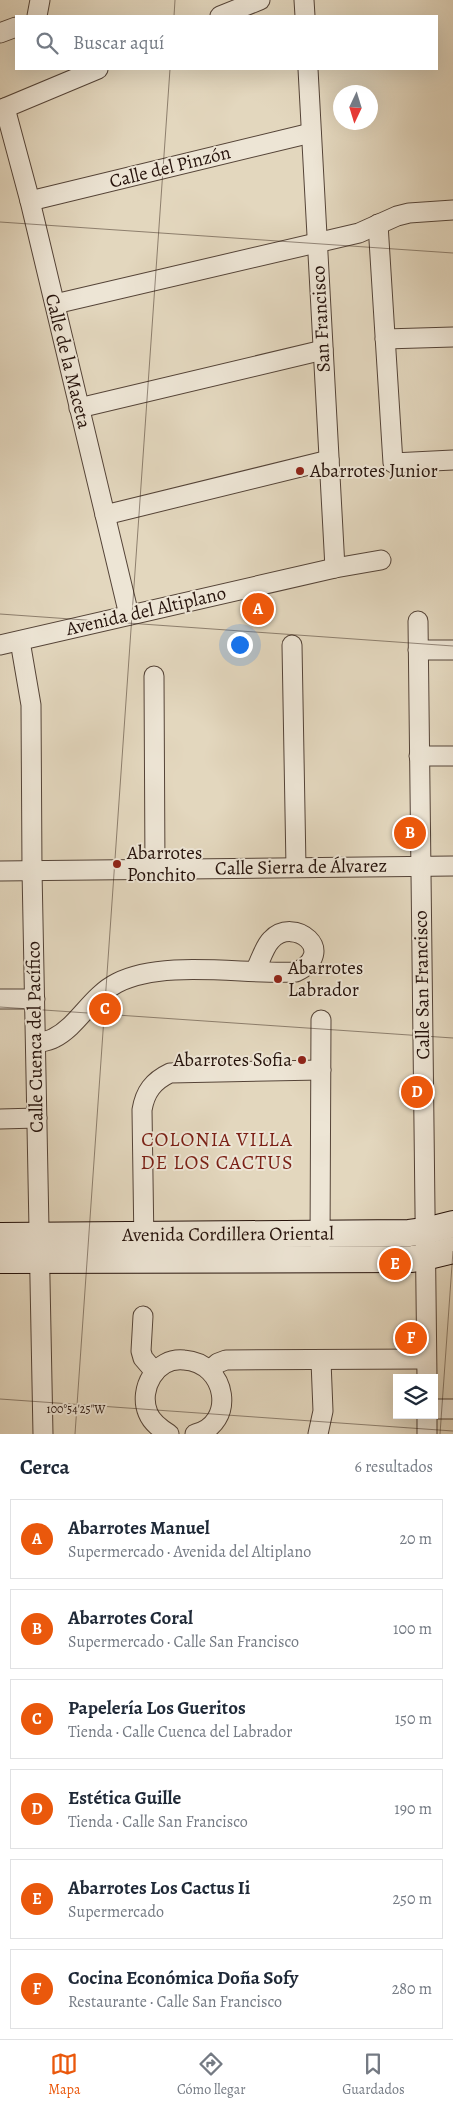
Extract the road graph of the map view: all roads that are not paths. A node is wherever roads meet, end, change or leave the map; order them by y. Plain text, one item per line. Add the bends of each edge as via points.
1 (40, 0) edge
2 (304, 0) edge
3 (251, 2) edge
4 (37, 15) edge
5 (222, 15) edge
6 (305, 15) edge
7 (15, 27) edge
8 (0, 33) edge
9 (96, 70) edge
10 (308, 70) edge
11 (3, 109) edge
12 (311, 133) junction
13 (30, 201) junction
14 (453, 210) edge
15 (378, 224) junction
16 (317, 242) junction
17 (54, 304) junction
18 (453, 337) edge
19 (385, 339) junction
20 (323, 350) junction
21 (79, 408) junction
22 (329, 460) junction
23 (453, 460) edge
24 (105, 515) junction
25 (381, 560) dead end
26 (335, 568) junction
27 (129, 615) junction
28 (418, 621) dead end
29 (20, 641) junction
30 (0, 645) edge
31 (292, 645) dead end
32 (418, 650) junction
33 (453, 650) edge
34 (154, 676) dead end
35 (419, 756) junction
36 (453, 756) edge
37 (421, 866) junction
38 (453, 866) edge
39 (296, 867) junction
40 (155, 869) junction
41 (32, 870) junction
42 (0, 871) edge
43 (255, 971) dead end
44 (0, 998) edge
45 (35, 999) junction
46 (321, 1020) dead end
47 (36, 1044) junction
48 (321, 1070) junction
49 (37, 1118) junction
50 (0, 1119) edge
51 (453, 1224) edge
52 (425, 1232) junction
53 (39, 1235) junction
54 (0, 1236) edge
55 (320, 1246) junction
56 (144, 1247) junction
57 (453, 1250) edge
58 (425, 1258) junction
59 (0, 1260) edge
60 (39, 1261) junction
61 (142, 1316) dead end
62 (426, 1359) junction
63 (321, 1361) junction
64 (210, 1370) junction
65 (155, 1372) junction
66 (427, 1374) edge
67 (438, 1409) edge
68 (453, 1409) edge
69 (427, 1419) edge
70 (43, 1434) edge
71 (169, 1434) edge
72 (195, 1434) edge
73 (318, 1434) edge
74 (427, 1434) edge

1 - 4 street
2 - 6 street
3 - 5 street
7 - 8 street
9 - 11 street
10 - 12 street, San Francisco
11 - 13 street, Calle de la Maceta
12 - 13 street, Calle del Pinzón
12 - 16 street, San Francisco
13 - 17 street, Calle de la Maceta
14 - 15 street via 409,213
15 - 16 street via 359,234
15 - 19 street
16 - 17 street
16 - 20 street, San Francisco
17 - 21 street, Calle de la Maceta
18 - 19 street
19 - 23 street via 393,463
20 - 21 street
20 - 22 street, San Francisco
21 - 24 street, Calle de la Maceta
22 - 24 street
22 - 26 street, San Francisco
24 - 27 street, Calle de la Maceta
25 - 26 street, Avenida del Altiplano
26 - 27 street, Avenida del Altiplano
27 - 29 street, Avenida del Altiplano
28 - 32 street, Calle San Francisco
29 - 30 street, Avenida del Altiplano
29 - 41 street, Calle Cuenca del Pacífico via 31,705
31 - 39 street
32 - 33 street
32 - 35 street, Calle San Francisco
34 - 40 street
35 - 36 street
35 - 37 street, Calle San Francisco
37 - 38 street, Calle Sierra de Álvarez
37 - 39 street, Calle Sierra de Álvarez
37 - 52 street, Calle San Francisco
39 - 40 street, Calle Sierra de Álvarez
40 - 41 street, Calle Sierra de Álvarez
41 - 42 street, Calle Sierra de Álvarez
41 - 45 street, Calle Cuenca del Pacífico
43 - 47 street via 141,974 117,983 98,996 54,1039
44 - 45 street
45 - 47 street, Calle Cuenca del Pacífico
46 - 48 street
47 - 49 street, Calle Cuenca del Pacífico
48 - 55 street
48 - 56 street via 170,1073 159,1078 144,1098 142,1110
49 - 50 street
49 - 53 street, Calle Cuenca del Pacífico
51 - 52 street, Avenida Cordillera Oriental
52 - 55 street, Avenida Cordillera Oriental
52 - 58 street, Calle San Francisco
53 - 54 street, Avenida Cordillera Oriental
53 - 56 street, Avenida Cordillera Oriental
53 - 60 street, Calle Cuenca del Pacífico
55 - 56 street, Avenida Cordillera Oriental
55 - 58 street, Avenida Cordillera Oriental
56 - 60 street, Avenida Cordillera Oriental
57 - 58 street, Avenida Cordillera Oriental
58 - 62 street, Calle San Francisco
59 - 60 street, Avenida Cordillera Oriental
60 - 70 street, Calle Cuenca del Pacífico
61 - 65 street via 141,1352
62 - 63 street
62 - 66 street, Calle San Francisco
63 - 64 street via 226,1360
63 - 73 street via 323,1411
64 - 65 street via 197,1362 182,1359 167,1363
64 - 72 street via 219,1382 222,1396 220,1411 212,1424
65 - 71 street via 147,1384 144,1399 148,1414
67 - 68 street
69 - 74 street

